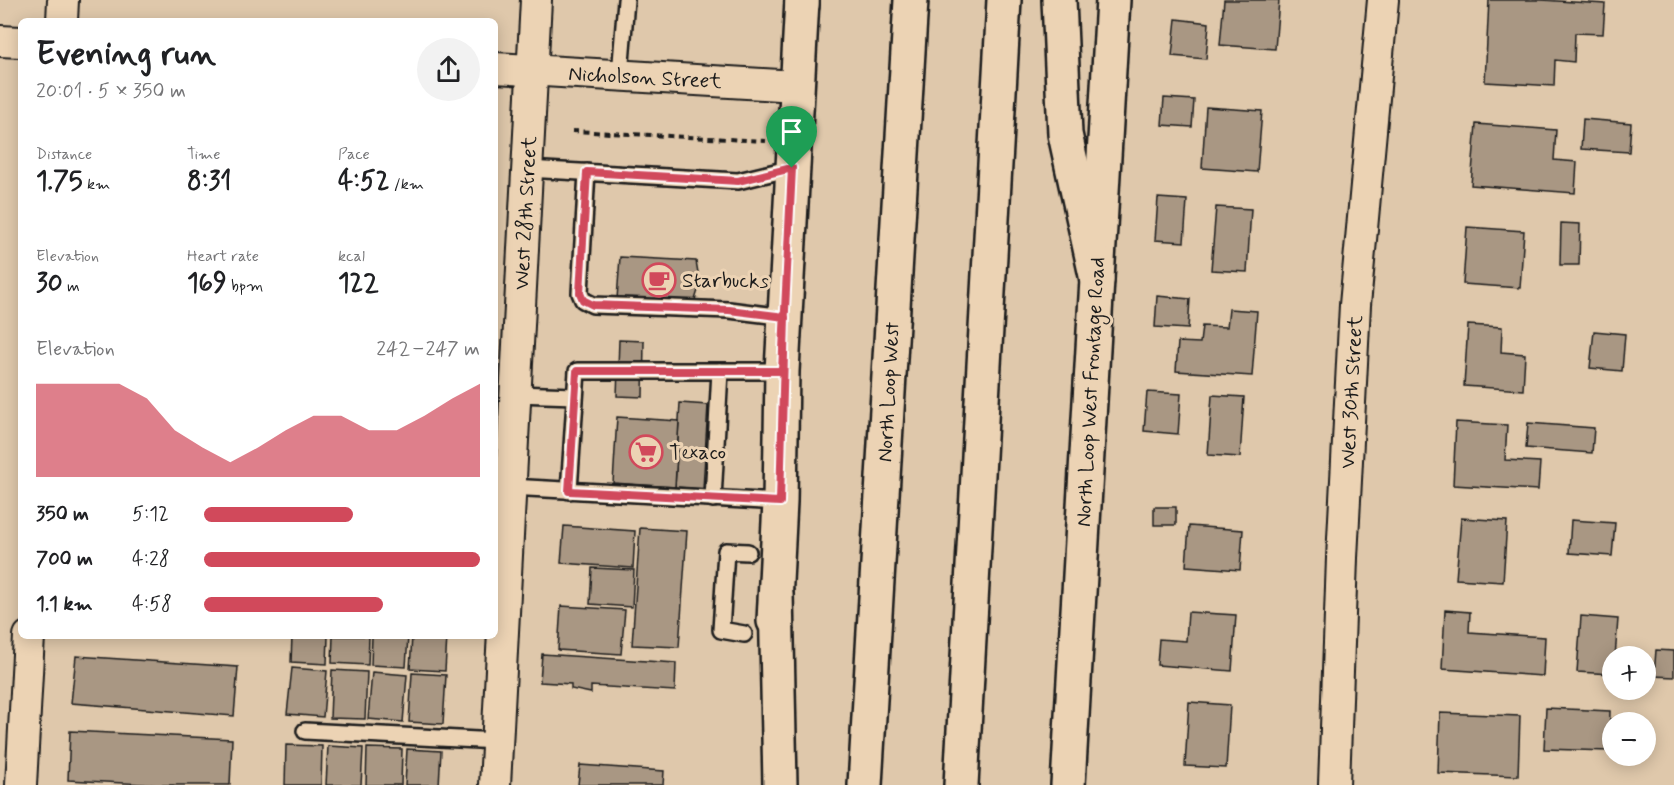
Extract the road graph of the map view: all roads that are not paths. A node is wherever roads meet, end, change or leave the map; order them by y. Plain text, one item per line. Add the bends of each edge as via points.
1 (63, 0) edge
2 (536, 0) edge
3 (626, 0) edge
4 (911, 0) edge
5 (1004, 0) edge
6 (1059, 0) edge
7 (1113, 0) edge
8 (1383, 0) edge
9 (801, 1) edge
10 (62, 18) edge
11 (0, 41) edge
12 (18, 42) edge
13 (498, 68) edge
14 (532, 70) junction
15 (620, 75) junction
16 (796, 86) junction
17 (792, 168) junction
18 (527, 169) junction
19 (587, 172) junction
20 (1097, 280) junction
21 (785, 317) junction
22 (720, 371) junction
23 (782, 371) junction
24 (515, 394) junction
25 (575, 396) junction
26 (510, 488) junction
27 (569, 491) junction
28 (713, 499) junction
29 (780, 502) junction
30 (748, 552) dead end
31 (776, 593) junction
32 (744, 634) dead end
33 (29, 639) edge
34 (305, 731) dead end
35 (497, 741) junction
36 (21, 785) edge
37 (495, 785) edge
38 (765, 785) edge
39 (780, 785) edge
40 (865, 785) edge
41 (961, 785) edge
42 (1068, 785) edge
43 (1334, 785) edge

1 - 10 street
2 - 14 street, West 28th Street
3 - 15 lane
4 - 40 main road, North Loop West
5 - 41 main road
6 - 20 main road via 1065,134
7 - 20 main road, North Loop West Frontage Road
8 - 43 street, West 30th Street via 1355,305
9 - 16 main road
11 - 12 street
13 - 14 street, Nicholson Street
14 - 15 street, Nicholson Street
14 - 18 street, West 28th Street
15 - 16 street, Nicholson Street
16 - 17 main road
17 - 19 lane via 738,181
17 - 21 main road
18 - 19 lane
18 - 24 street, West 28th Street
19 - 21 lane via 580,293 583,300 593,305 729,310
20 - 42 main road, North Loop West Frontage Road
21 - 23 main road
22 - 23 lane
22 - 25 lane via 577,371
22 - 28 lane
23 - 29 main road
24 - 25 lane
24 - 26 street, West 28th Street
25 - 27 lane
26 - 27 lane
26 - 35 street, West 28th Street
27 - 28 lane
28 - 29 lane
29 - 31 main road
30 - 32 lane via 726,551 721,630
31 - 38 main road
31 - 39 main road
33 - 36 street
34 - 35 lane
35 - 37 street, West 28th Street

